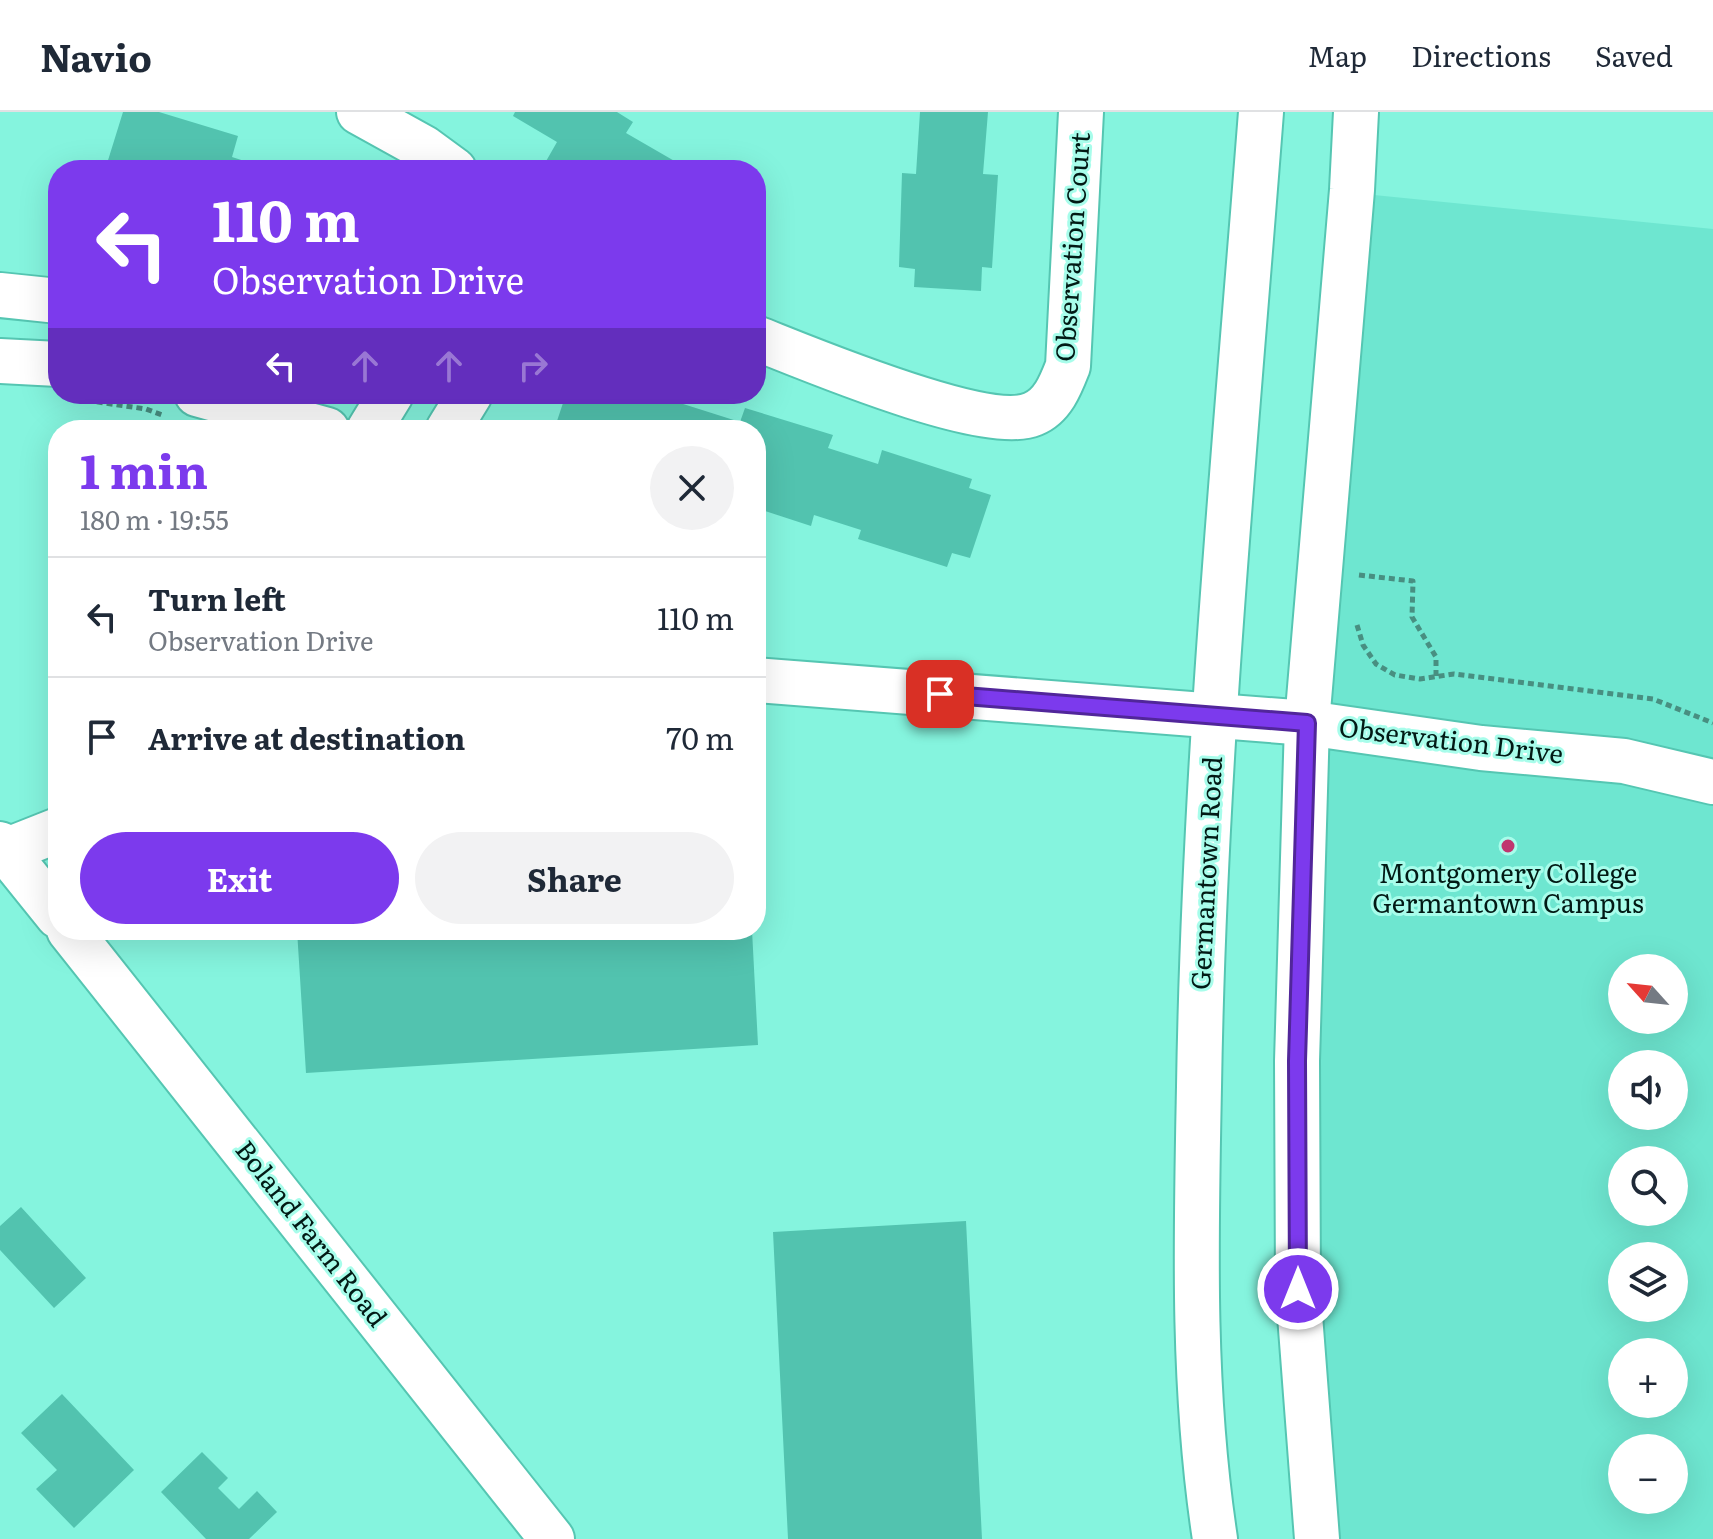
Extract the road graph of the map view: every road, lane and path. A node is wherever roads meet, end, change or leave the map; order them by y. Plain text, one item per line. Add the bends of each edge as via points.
1 (359, 112) edge
2 (1081, 112) edge
3 (1261, 112) edge
4 (1356, 112) edge
5 (440, 160) edge
6 (0, 295) edge
7 (48, 300) edge
8 (766, 342) edge
9 (0, 361) edge
10 (48, 376) edge
11 (132, 404) edge
12 (292, 404) edge
13 (186, 407) edge
14 (266, 420) edge
15 (313, 420) edge
16 (1358, 586) dead end
17 (1357, 612) dead end
18 (1436, 676) junction
19 (766, 681) edge
20 (1215, 714) junction
21 (1307, 723) junction
22 (1713, 723) edge
23 (1713, 782) edge
24 (48, 833) edge
25 (3, 848) edge
26 (48, 904) edge
27 (77, 940) edge
28 (552, 1539) edge
29 (1215, 1539) edge
30 (1317, 1539) edge

1 - 5 street
2 - 8 street, Observation Court via 1068,366 1058,393 1033,414 996,418 942,404
3 - 20 street, Germantown Road
4 - 21 street
6 - 7 street
9 - 10 street
11 - 13 path via 146,409
12 - 15 street
13 - 14 street
16 - 18 path via 1359,575 1413,581 1412,617 1436,657
17 - 18 path via 1363,645 1376,664 1395,675
18 - 22 path via 1524,681 1653,699
19 - 20 street, Observation Drive
20 - 21 street, Observation Drive
20 - 29 street, Germantown Road via 1200,974 1195,1304
21 - 23 street, Observation Drive via 1481,748 1624,761
21 - 30 street via 1297,1061 1298,1274
24 - 25 street
25 - 26 street
27 - 28 street, Boland Farm Road

